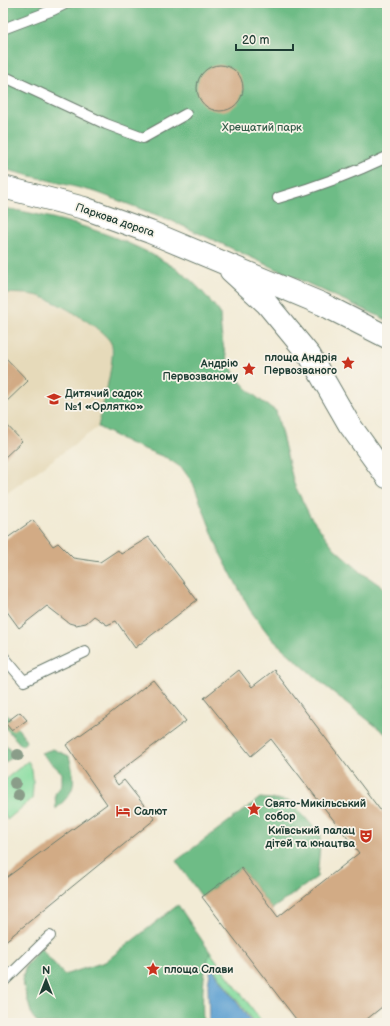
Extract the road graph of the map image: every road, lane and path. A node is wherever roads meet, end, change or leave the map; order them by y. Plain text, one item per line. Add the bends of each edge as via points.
1 (67, 3) edge
2 (3, 29) edge
3 (3, 76) edge
4 (186, 114) dead end
5 (387, 157) edge
6 (3, 188) edge
7 (278, 198) dead end
8 (223, 264) junction
9 (387, 337) edge
10 (387, 477) edge
11 (85, 652) dead end
12 (3, 656) edge
13 (50, 936) dead end
14 (3, 982) edge

1 - 2 lane
3 - 4 lane via 106,124 143,138
5 - 7 lane via 356,172
6 - 8 main road, Паркова дорога via 84,208 150,232
8 - 9 main road via 322,304
8 - 10 main road via 267,304 310,356 349,424
11 - 12 lane via 24,681
13 - 14 lane

